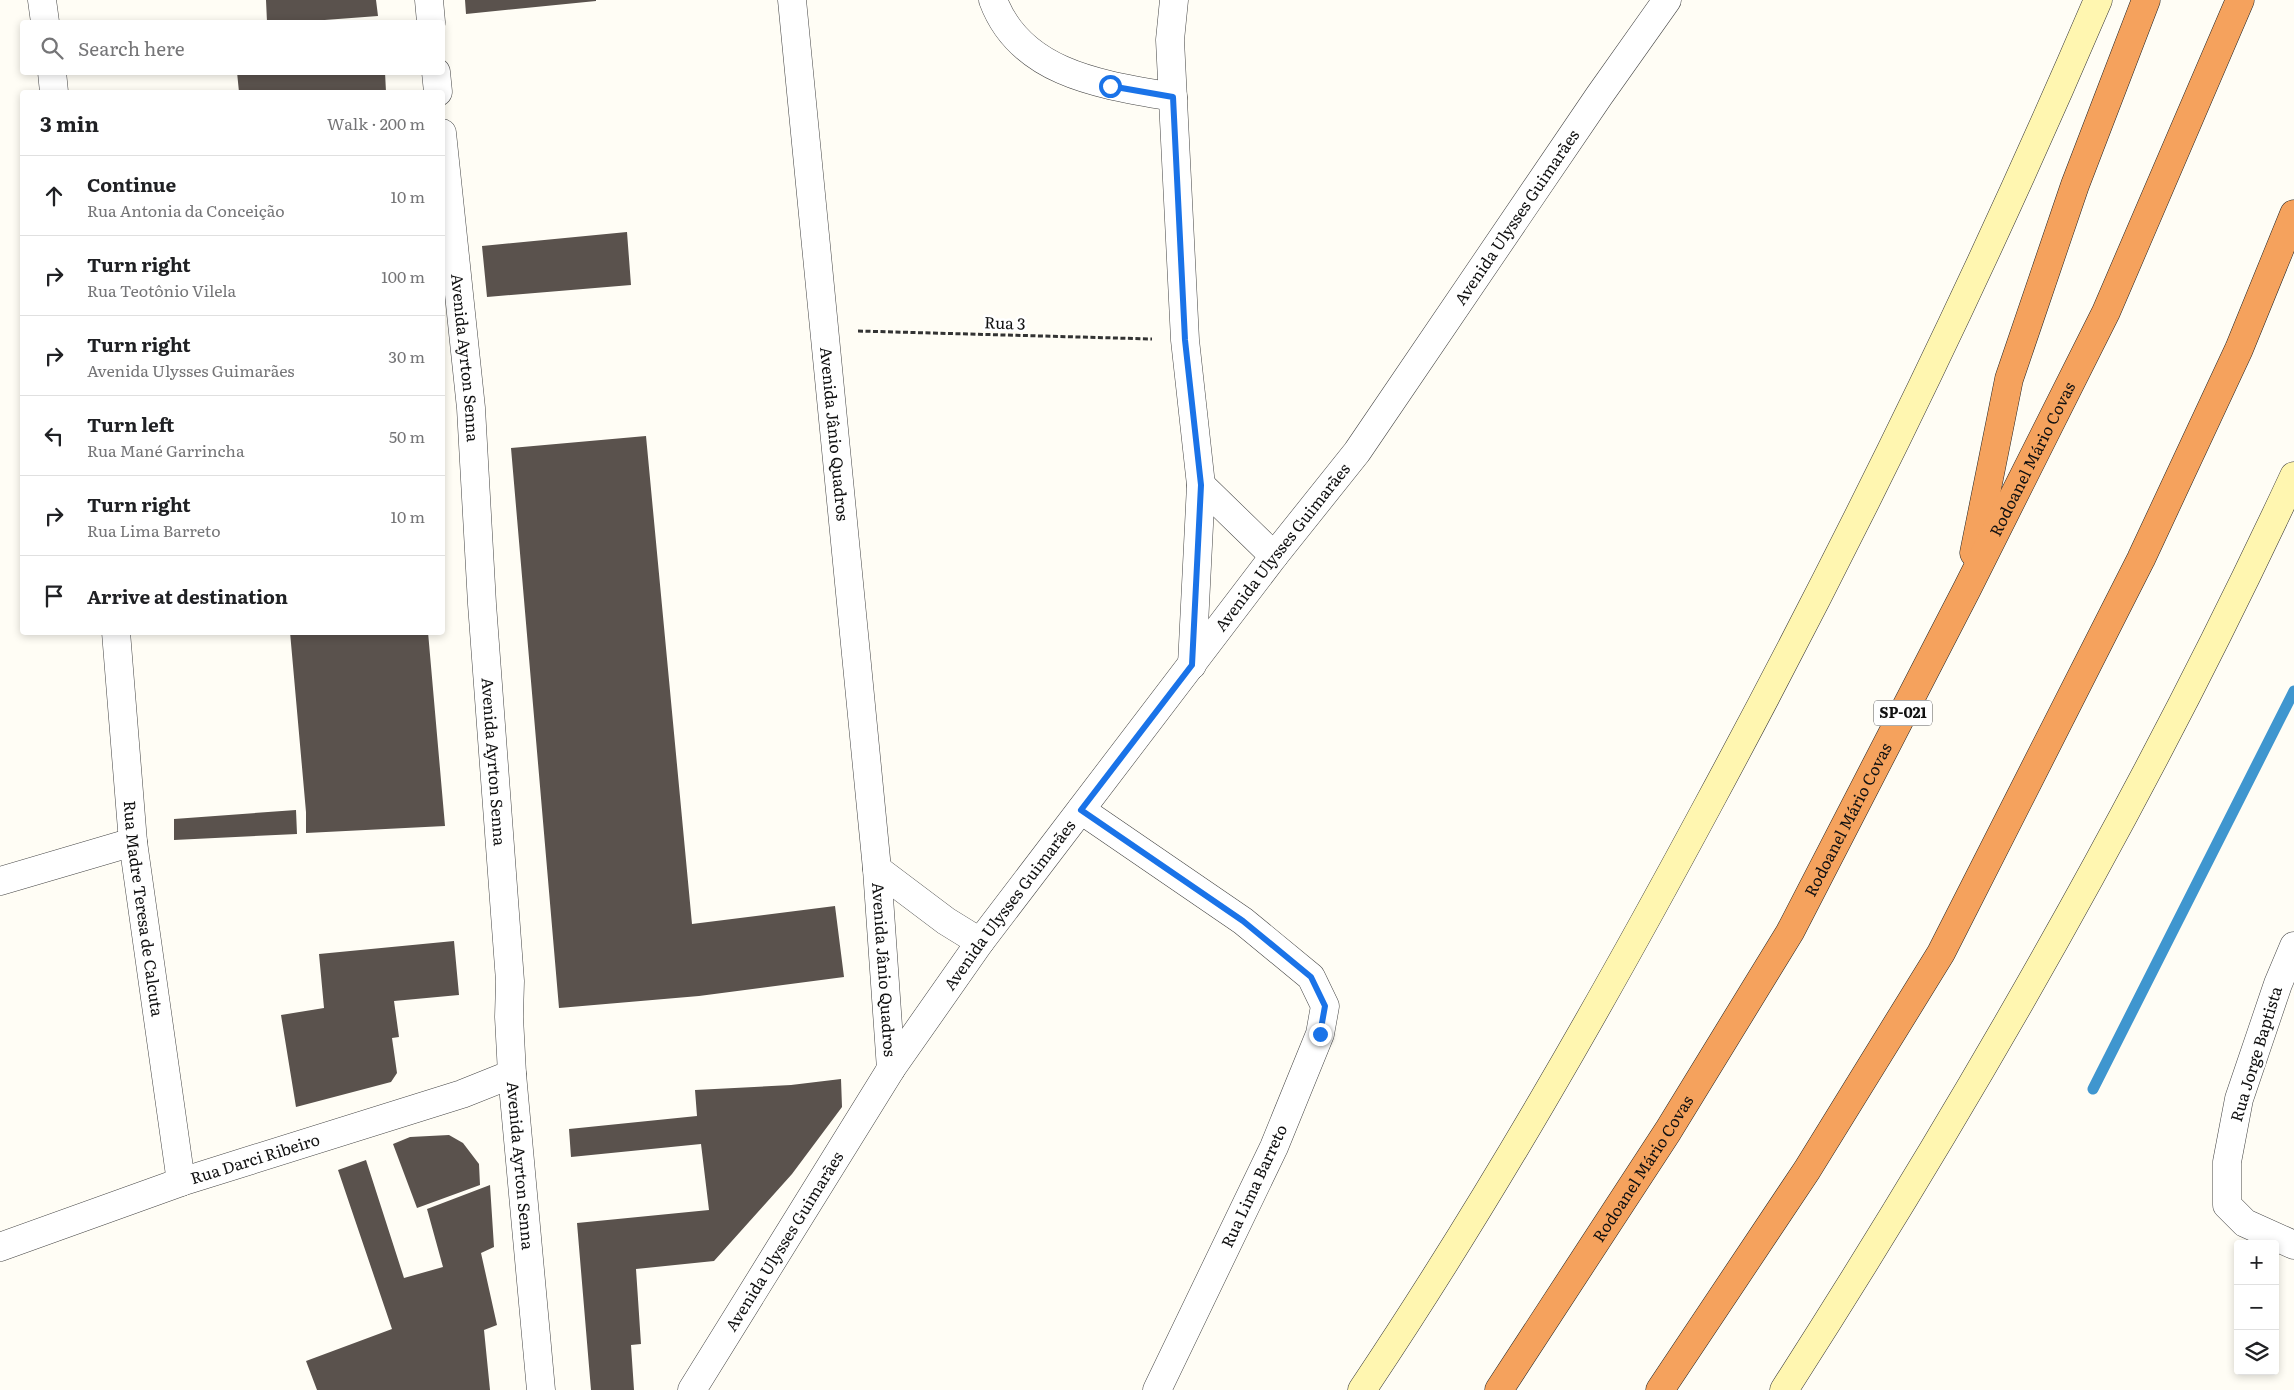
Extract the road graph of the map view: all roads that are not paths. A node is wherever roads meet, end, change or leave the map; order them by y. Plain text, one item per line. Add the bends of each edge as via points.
1 (428, 0) edge
2 (792, 0) edge
3 (993, 0) edge
4 (1174, 0) edge
5 (1667, 0) edge
6 (2098, 0) edge
7 (2146, 0) edge
8 (2240, 0) edge
9 (431, 20) edge
10 (52, 75) edge
11 (436, 75) edge
12 (54, 90) edge
13 (438, 90) edge
14 (1173, 97) junction
15 (445, 161) edge
16 (2294, 214) edge
17 (2294, 476) edge
18 (1201, 485) junction
19 (1274, 556) junction
20 (1967, 589) junction
21 (116, 635) edge
22 (1192, 665) junction
23 (1081, 810) junction
24 (134, 842) junction
25 (877, 869) junction
26 (0, 881) edge
27 (980, 942) junction
28 (2294, 946) edge
29 (2286, 987) edge
30 (891, 1069) junction
31 (512, 1074) junction
32 (181, 1182) junction
33 (2294, 1245) edge
34 (0, 1247) edge
35 (541, 1390) edge
36 (692, 1390) edge
37 (1157, 1390) edge
38 (1362, 1390) edge
39 (1499, 1390) edge
40 (1660, 1390) edge
41 (1784, 1390) edge

1 - 9 street
2 - 25 street, Avenida Jânio Quadros
3 - 14 street via 998,15 1030,53 1073,75 1110,86
4 - 14 street via 1170,40
5 - 19 street, Avenida Ulysses Guimarães via 1357,452
6 - 38 main road via 1966,296 1762,705 1654,906 1540,1103 1423,1299
7 - 20 highway via 2075,185 2009,379
8 - 20 highway, Rodoanel Mário Covas / SP-021 via 2106,312
10 - 12 street
11 - 13 street
14 - 18 street via 1185,340
15 - 31 street, Avenida Ayrton Senna via 471,408 510,981
16 - 40 highway via 2239,349 2141,559 1941,954 1807,1170
17 - 41 main road via 2128,804 2027,987 1927,1160
18 - 19 street
18 - 22 street
19 - 22 street, Avenida Ulysses Guimarães
20 - 39 highway, Rodoanel Mário Covas / SP-021 via 1790,932 1668,1131
21 - 24 street, Rua Madre Teresa de Calcuta
22 - 23 street, Avenida Ulysses Guimarães
23 - 27 street, Avenida Ulysses Guimarães
23 - 37 street, Rua Lima Barreto via 1243,921 1311,977 1325,1006 1320,1034 1274,1147
24 - 26 street
24 - 32 street, Rua Madre Teresa de Calcuta
25 - 27 street, Avenida Jânio Quadros via 946,921
25 - 30 street, Avenida Jânio Quadros
27 - 30 street, Avenida Ulysses Guimarães
28 - 29 street, Rua Jorge Baptista
29 - 33 street, Rua Jorge Baptista via 2239,1099 2227,1162 2227,1205 2245,1223
30 - 36 street, Avenida Ulysses Guimarães
31 - 32 street, Rua Darci Ribeiro via 462,1094
31 - 35 street, Avenida Ayrton Senna
32 - 34 street, Rua Darci Ribeiro

